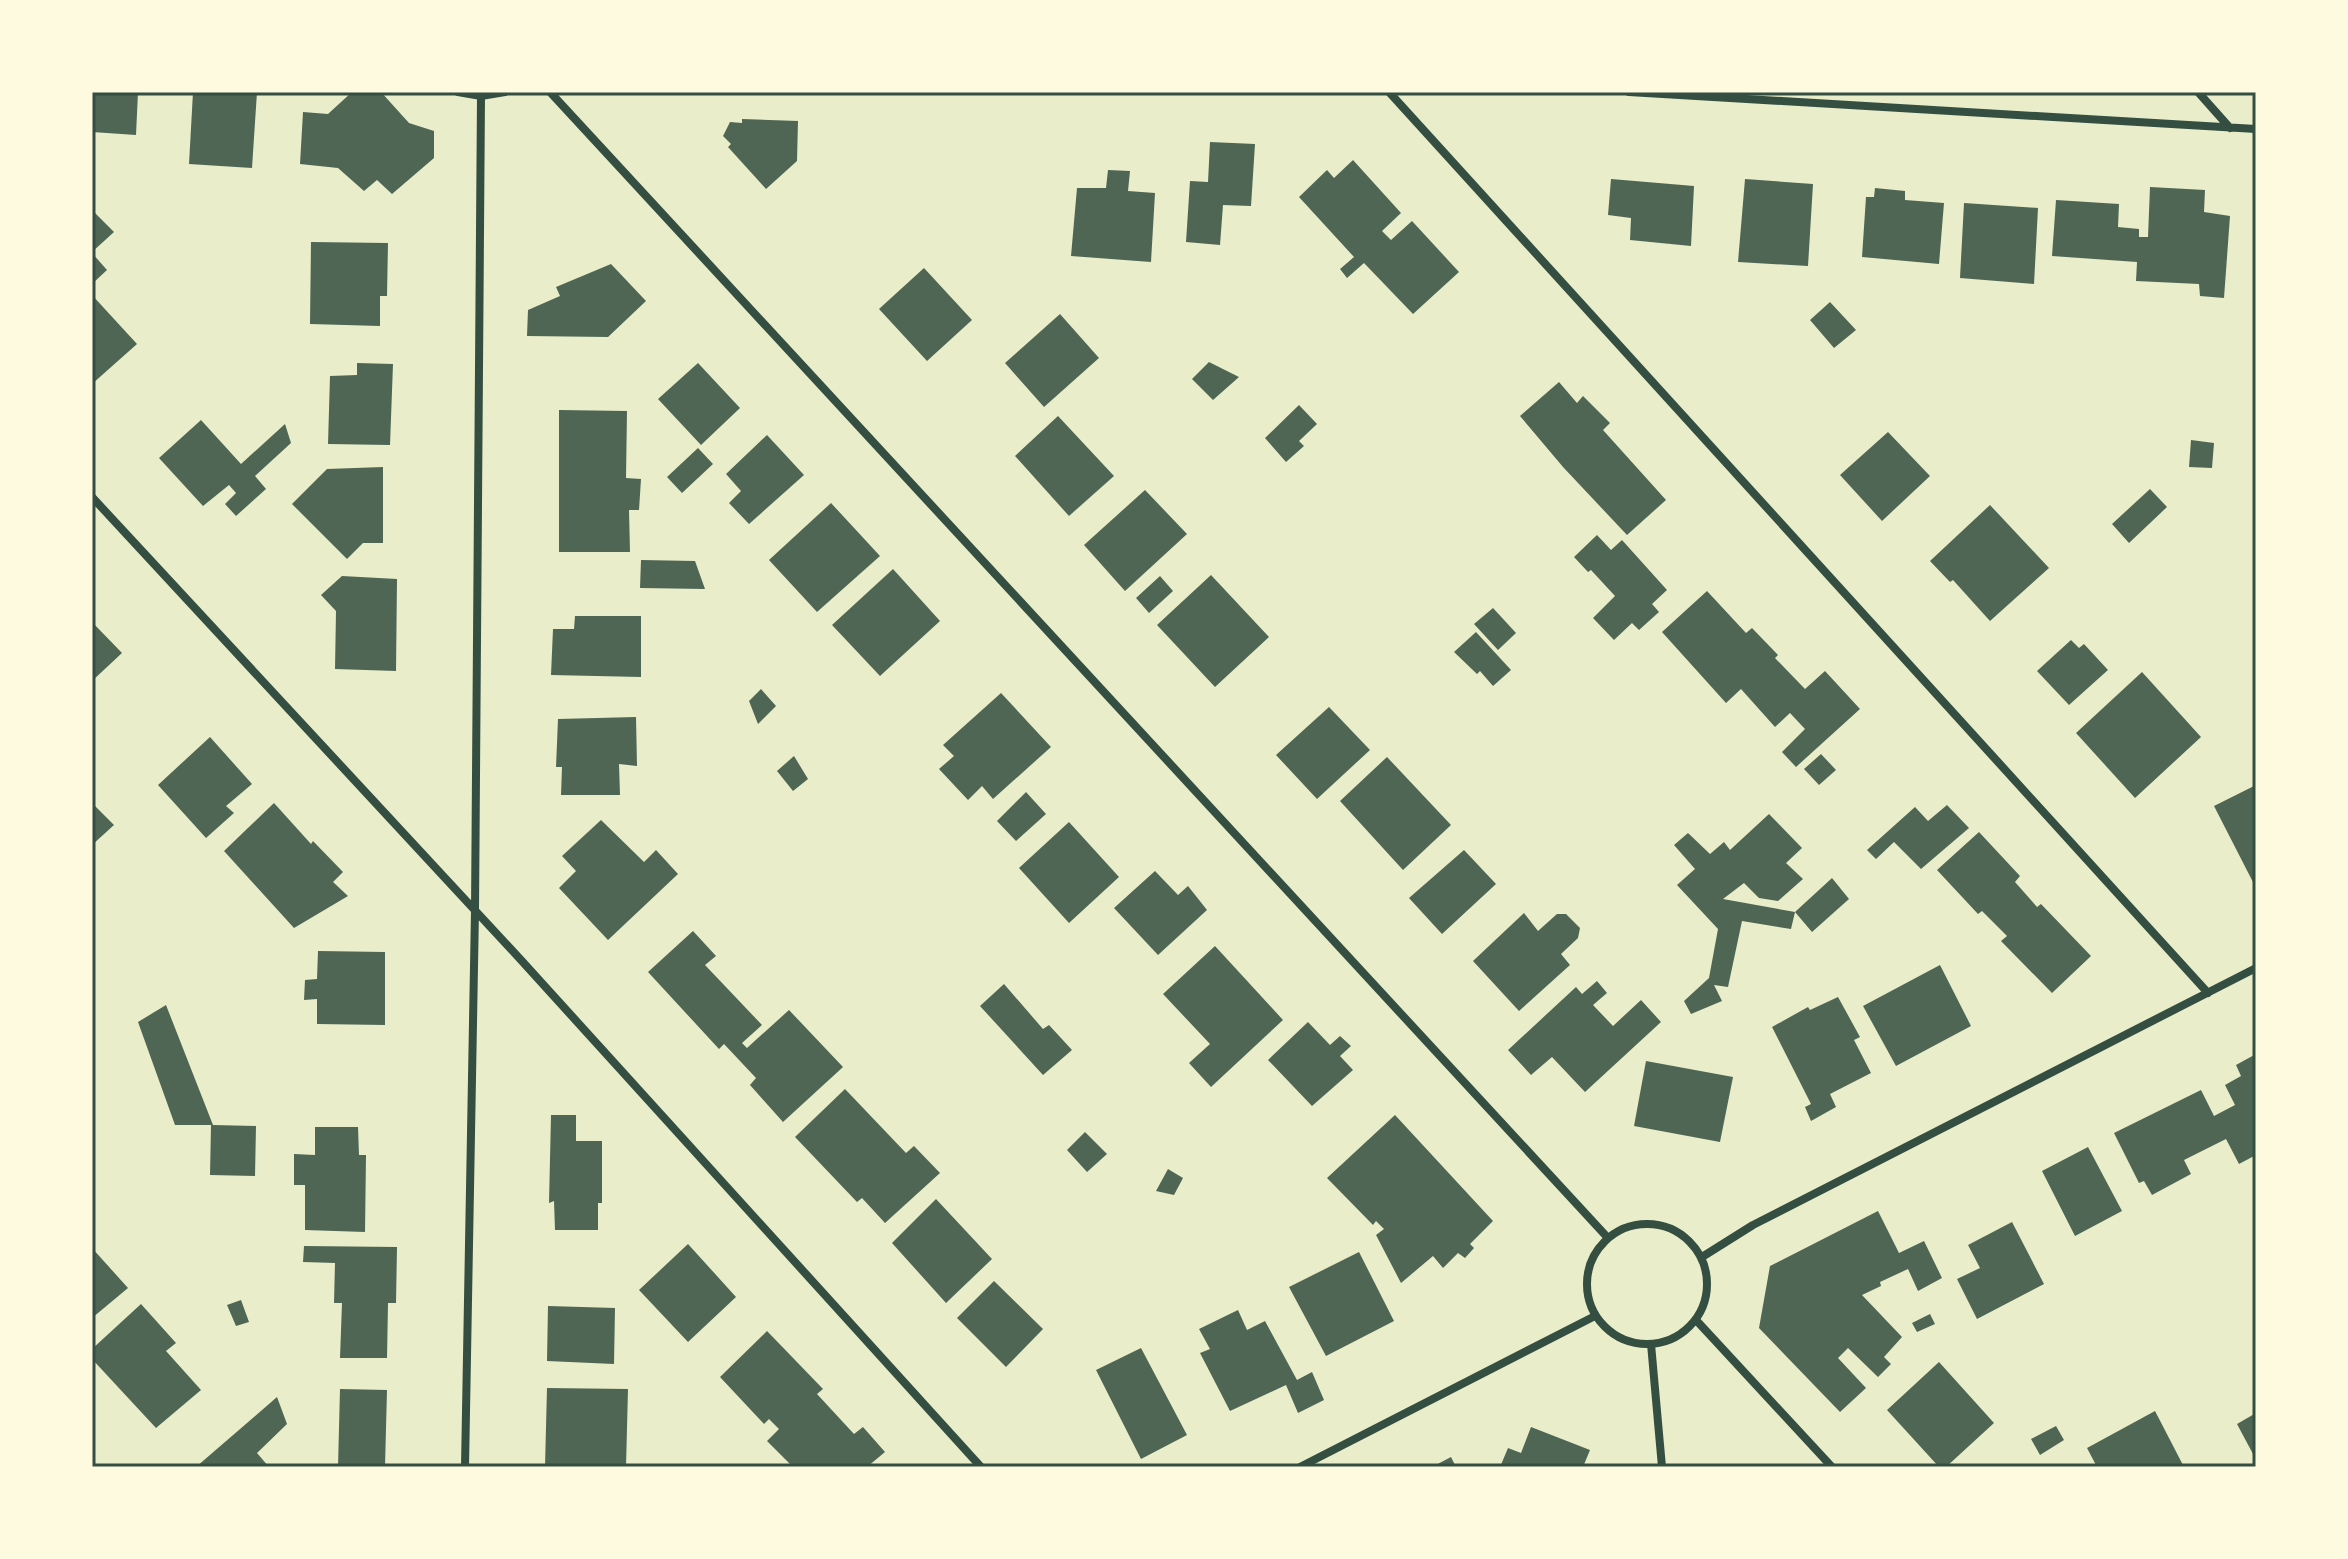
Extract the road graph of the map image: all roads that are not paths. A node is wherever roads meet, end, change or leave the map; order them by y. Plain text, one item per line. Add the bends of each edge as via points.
1 (458, 92) edge
2 (505, 92) edge
3 (550, 92) edge
4 (1389, 92) edge
5 (1629, 92) edge
6 (2198, 92) edge
7 (481, 96) junction
8 (2230, 128) junction
9 (2256, 129) edge
10 (92, 497) edge
11 (475, 911) junction
12 (2256, 968) edge
13 (2208, 993) junction
14 (1608, 1238) junction
15 (1702, 1257) junction
16 (1595, 1316) junction
17 (1696, 1320) junction
18 (1651, 1344) junction
19 (465, 1467) edge
20 (981, 1467) edge
21 (1300, 1467) edge
22 (1662, 1467) edge
23 (1832, 1467) edge

1 - 7 street
2 - 7 street
3 - 14 street
4 - 13 street
5 - 8 street
6 - 8 street
7 - 11 street
8 - 9 street
10 - 11 street
11 - 19 street
11 - 20 street
12 - 13 street
13 - 15 street via 1753,1225
14 - 15 street via 1641,1223 1659,1224 1691,1241
14 - 16 street via 1589,1267 1587,1284
15 - 17 street via 1708,1290
16 - 18 street via 1620,1338
16 - 21 street
17 - 18 street via 1668,1341
17 - 23 street
18 - 22 street

